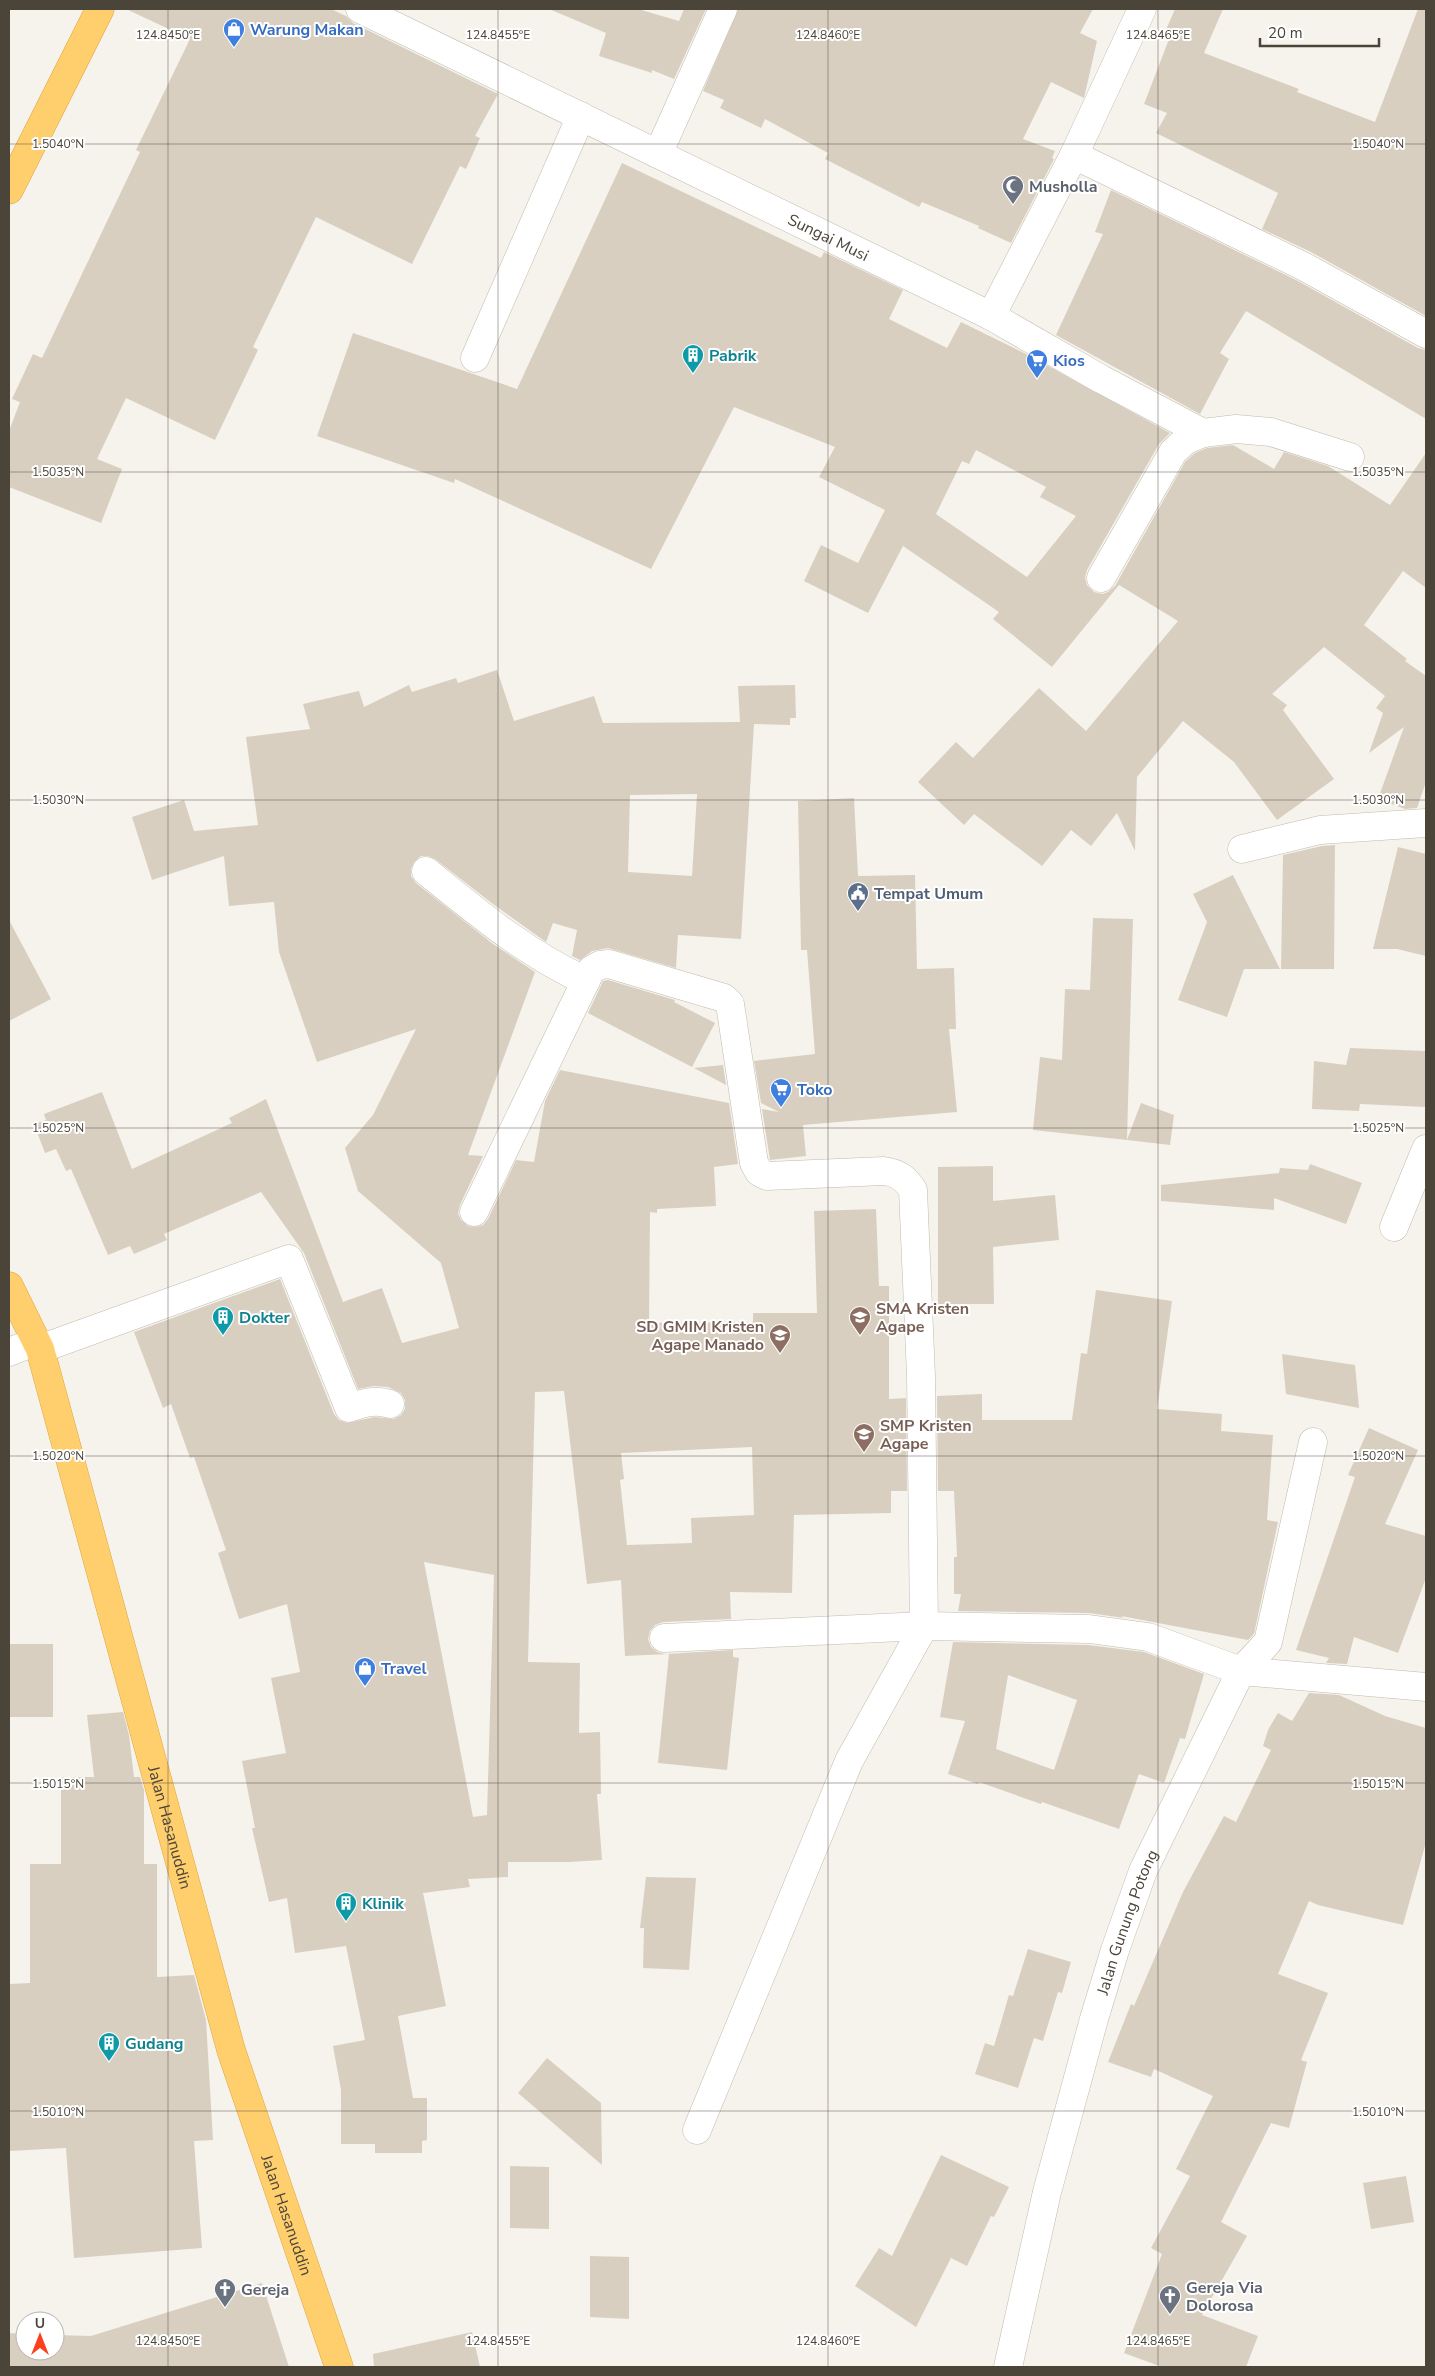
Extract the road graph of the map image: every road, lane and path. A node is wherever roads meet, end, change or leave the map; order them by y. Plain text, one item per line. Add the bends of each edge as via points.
1 (100, 9) edge
2 (360, 9) edge
3 (723, 9) edge
4 (1142, 9) edge
5 (581, 116) junction
6 (658, 154) junction
7 (1074, 155) junction
8 (9, 190) edge
9 (991, 316) junction
10 (1426, 334) edge
11 (476, 358) dead end
12 (1203, 433) junction
13 (1350, 456) dead end
14 (1101, 578) dead end
15 (1426, 823) edge
16 (1242, 849) dead end
17 (426, 871) dead end
18 (586, 981) junction
19 (1426, 1149) edge
20 (474, 1212) dead end
21 (1394, 1227) dead end
22 (10, 1294) edge
23 (38, 1345) junction
24 (9, 1352) edge
25 (390, 1404) dead end
26 (1313, 1442) dead end
27 (924, 1626) junction
28 (664, 1638) dead end
29 (1241, 1671) junction
30 (1426, 1687) edge
31 (697, 2130) dead end
32 (339, 2367) edge
33 (1008, 2367) edge

1 - 8 highway
2 - 5 street, Sungai Musi
3 - 6 street
4 - 7 street
5 - 6 street, Sungai Musi
5 - 11 street
6 - 9 street, Sungai Musi
7 - 9 street
7 - 10 street via 1302,266
9 - 12 street, Sungai Musi
12 - 13 street via 1236,429 1271,432
12 - 14 street via 1186,440 1173,452
15 - 16 street via 1320,830
17 - 18 street via 502,933
18 - 20 street
18 - 27 street via 591,970 600,965 614,964 724,998 730,1004 754,1163 759,1172 780,1177 884,1171 906,1180 913,1190 921,1376
19 - 21 street
22 - 23 highway, Jalan Hasanuddin
23 - 24 street
23 - 25 street via 289,1259 349,1408 369,1401 380,1400
23 - 32 highway, Jalan Hasanuddin via 231,2050
26 - 29 street, Jalan Gunung Potong via 1268,1642
27 - 28 street
27 - 29 street via 1089,1629 1148,1637
27 - 31 street via 849,1761
29 - 30 street
29 - 33 street, Jalan Gunung Potong via 1144,1871 1115,1950 1052,2173

